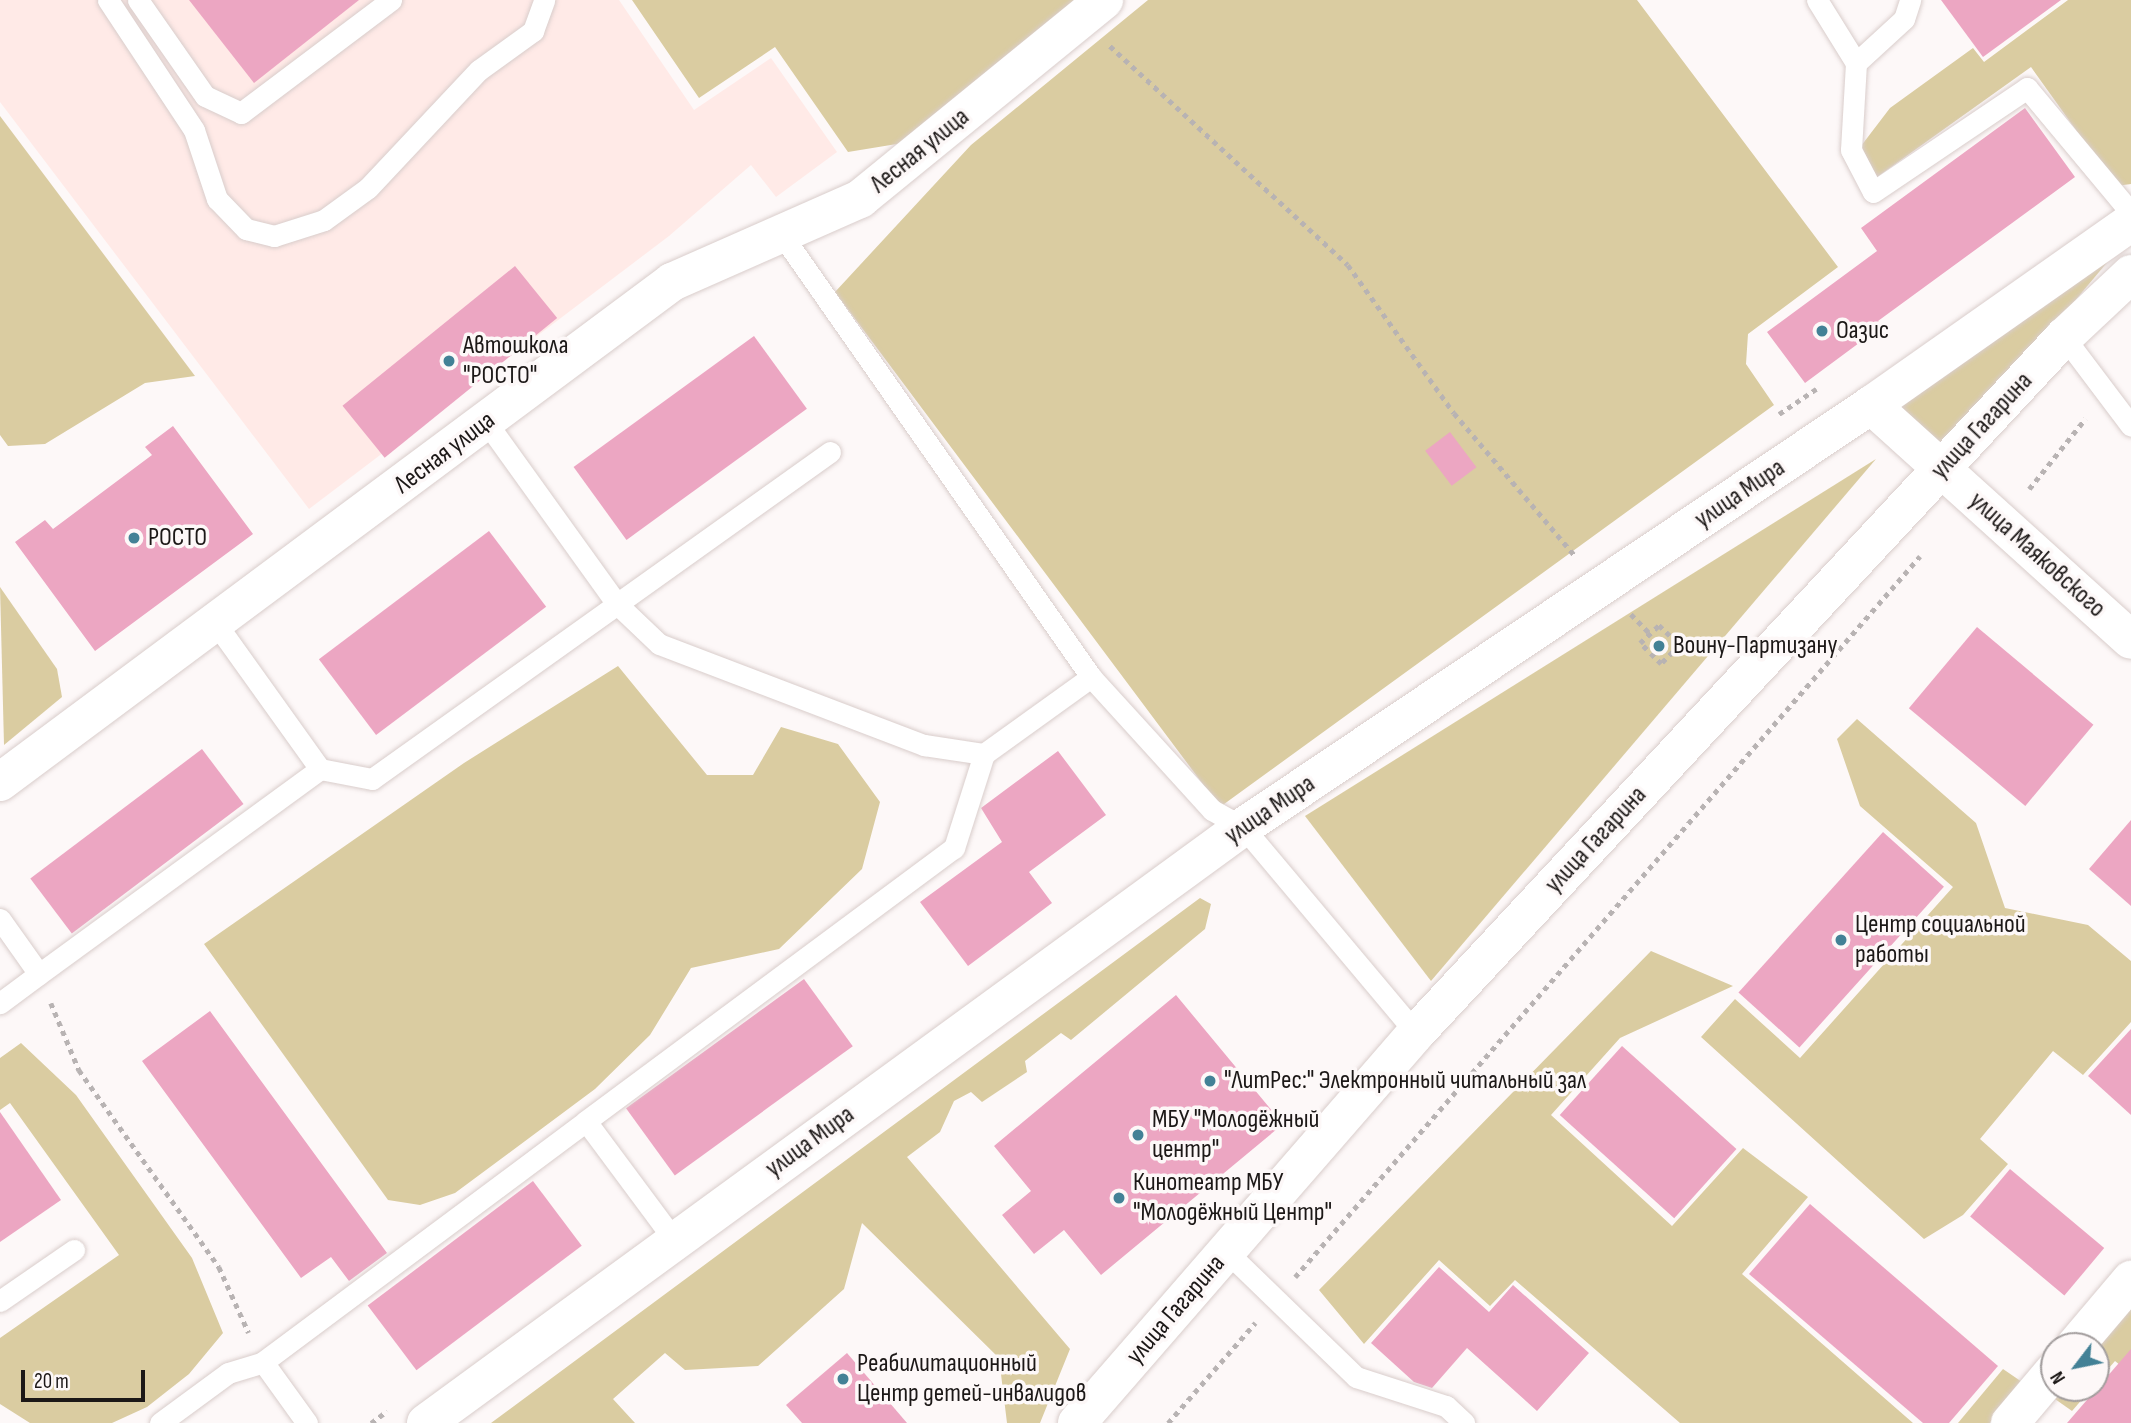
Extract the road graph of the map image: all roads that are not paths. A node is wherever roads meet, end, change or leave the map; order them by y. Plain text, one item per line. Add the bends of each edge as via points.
1 (108, 0) edge
2 (138, 0) edge
3 (391, 0) edge
4 (544, 0) edge
5 (1817, 0) edge
6 (1910, 0) edge
7 (1096, 7) edge
8 (1856, 63) junction
9 (2131, 213) edge
10 (2131, 222) edge
11 (780, 232) junction
12 (2131, 274) edge
13 (2064, 337) junction
14 (1871, 405) junction
15 (486, 422) junction
16 (2131, 426) edge
17 (830, 452) dead end
18 (1943, 469) junction
19 (617, 604) junction
20 (216, 624) junction
21 (2131, 640) edge
22 (1091, 677) junction
23 (984, 754) junction
24 (320, 769) junction
25 (0, 782) edge
26 (1243, 827) junction
27 (0, 919) edge
28 (39, 974) junction
29 (0, 1003) edge
30 (1416, 1032) junction
31 (586, 1121) junction
32 (675, 1241) junction
33 (74, 1250) dead end
34 (1226, 1251) junction
35 (2131, 1280) edge
36 (0, 1301) edge
37 (2088, 1332) edge
38 (263, 1362) junction
39 (2040, 1388) edge
40 (160, 1423) edge
41 (307, 1423) edge
42 (426, 1423) edge
43 (1077, 1423) edge
44 (1464, 1423) edge
45 (2010, 1423) edge

1 - 4 lane via 194,131 217,200 246,229 274,236 324,220 368,188 479,70 533,31
2 - 3 lane via 205,96 240,113
5 - 8 lane
6 - 8 lane via 1904,19
7 - 11 street, Лесная улица via 860,199
8 - 9 lane via 1851,150 1873,192 2027,88
10 - 14 street, улица Мира
11 - 15 street, Лесная улица via 672,282
11 - 22 lane
12 - 13 street, улица Гагарина
13 - 16 lane
13 - 18 street, улица Гагарина
14 - 18 street, улица Маяковского
14 - 26 street, улица Мира
15 - 19 lane
15 - 20 street, Лесная улица
17 - 19 lane
18 - 21 street, улица Маяковского
18 - 30 street, улица Гагарина
19 - 23 lane via 659,644 924,745
19 - 24 lane via 372,779
20 - 24 lane
20 - 25 street, Лесная улица
22 - 23 lane
22 - 26 lane via 1212,810
23 - 31 lane via 954,848
24 - 28 lane
26 - 30 lane
26 - 32 street, улица Мира
27 - 28 lane
28 - 29 lane
30 - 34 street, улица Гагарина
31 - 32 lane
31 - 38 lane
32 - 42 street, улица Мира
33 - 36 lane
34 - 43 street, улица Гагарина
34 - 44 lane via 1356,1377 1446,1406
35 - 37 street
38 - 40 lane via 228,1373
38 - 41 lane
39 - 45 street

